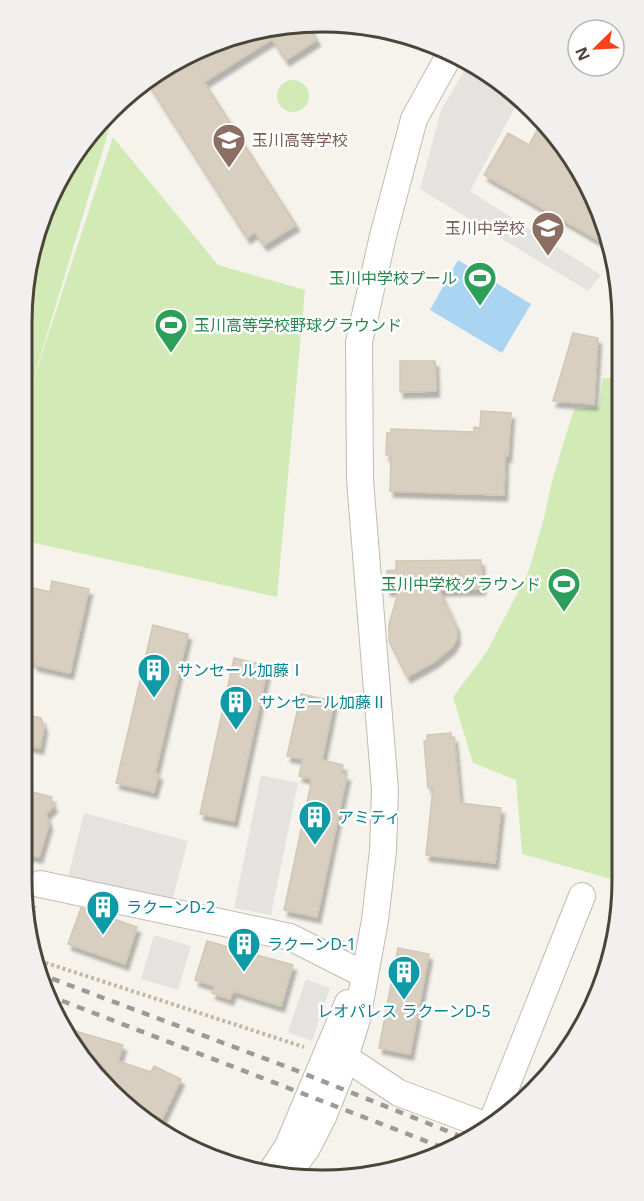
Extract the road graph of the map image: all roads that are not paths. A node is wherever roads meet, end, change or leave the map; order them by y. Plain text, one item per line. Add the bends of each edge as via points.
1 (447, 60) edge
2 (40, 884) dead end
3 (582, 896) dead end
4 (363, 974) junction
5 (336, 1056) junction
6 (496, 1111) edge
7 (480, 1123) edge
8 (274, 1166) edge
9 (292, 1168) edge

1 - 4 street via 414,119 359,342 360,480 385,790 375,920
2 - 4 street via 290,937
3 - 6 street
4 - 5 street via 357,1019
5 - 7 street via 399,1093
5 - 8 street
5 - 9 street via 323,1117

